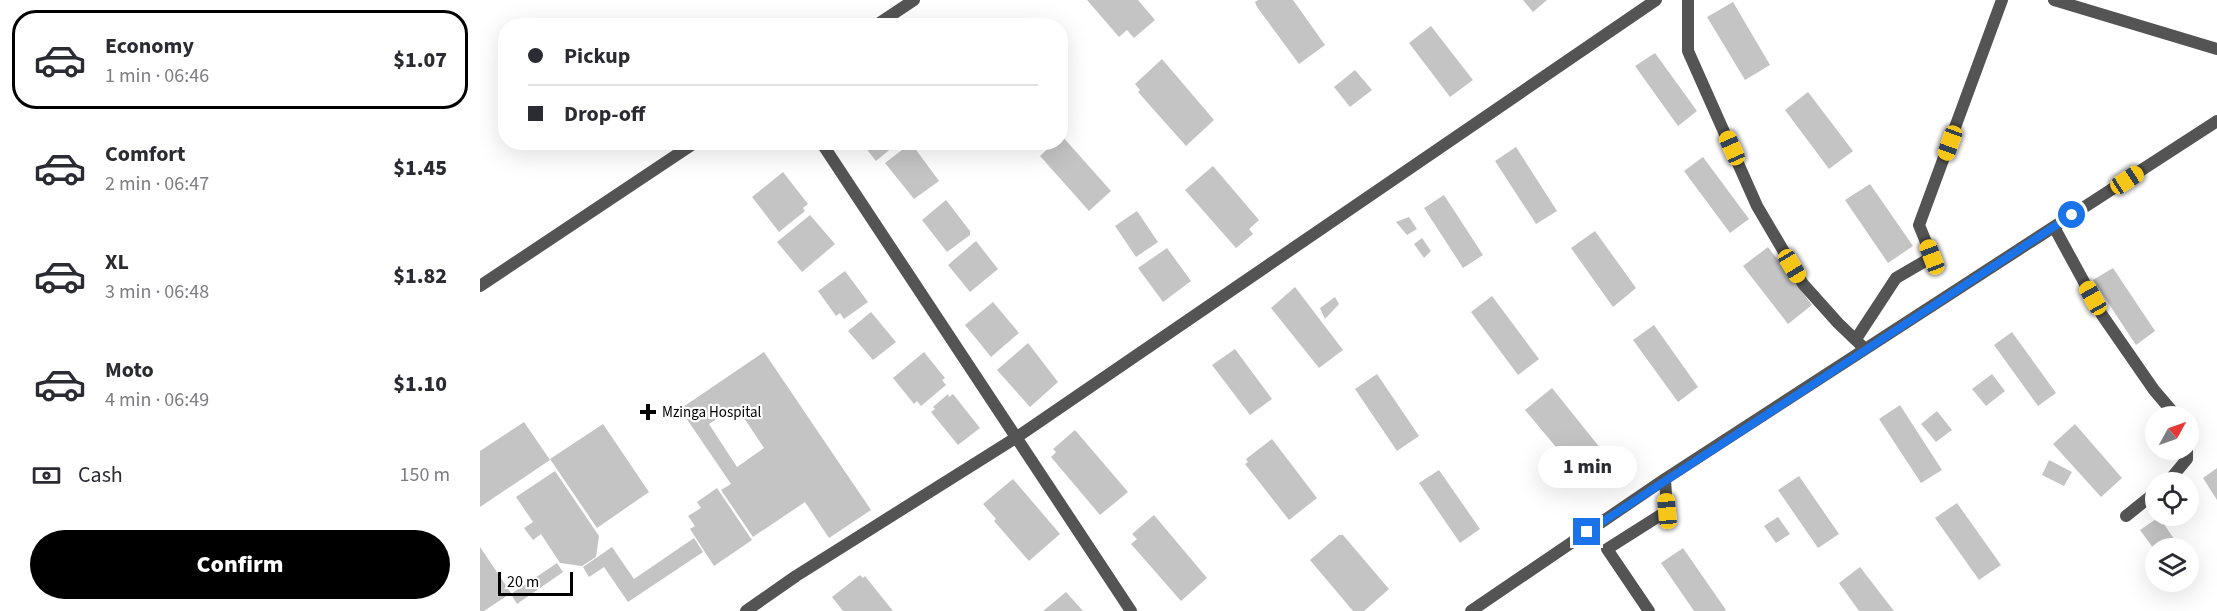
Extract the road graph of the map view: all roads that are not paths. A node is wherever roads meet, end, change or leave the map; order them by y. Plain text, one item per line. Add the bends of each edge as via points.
1 (914, 0) edge
2 (1656, 0) edge
3 (1688, 0) edge
4 (2002, 0) edge
5 (2054, 0) edge
6 (887, 18) edge
7 (2217, 49) edge
8 (2217, 122) edge
9 (684, 150) edge
10 (826, 150) edge
11 (2054, 227) junction
12 (480, 286) edge
13 (1856, 339) junction
14 (1865, 349) junction
15 (2168, 406) edge
16 (1017, 437) junction
17 (2186, 460) edge
18 (2176, 472) edge
19 (1665, 480) junction
20 (2145, 501) edge
21 (2126, 516) dead end
22 (746, 611) edge
23 (1131, 611) edge
24 (1471, 611) edge
25 (1649, 611) edge

1 - 6 street
2 - 16 street
3 - 13 street via 1688,51 1757,206 1803,284
4 - 13 street via 1920,225 1932,257 1896,278
5 - 7 street
8 - 11 street
9 - 12 street
10 - 16 street
11 - 14 street
11 - 15 street via 2102,315
13 - 14 street
14 - 19 street
16 - 22 street
16 - 23 street
17 - 18 street
19 - 24 street
19 - 25 street via 1667,511 1606,549
20 - 21 street

